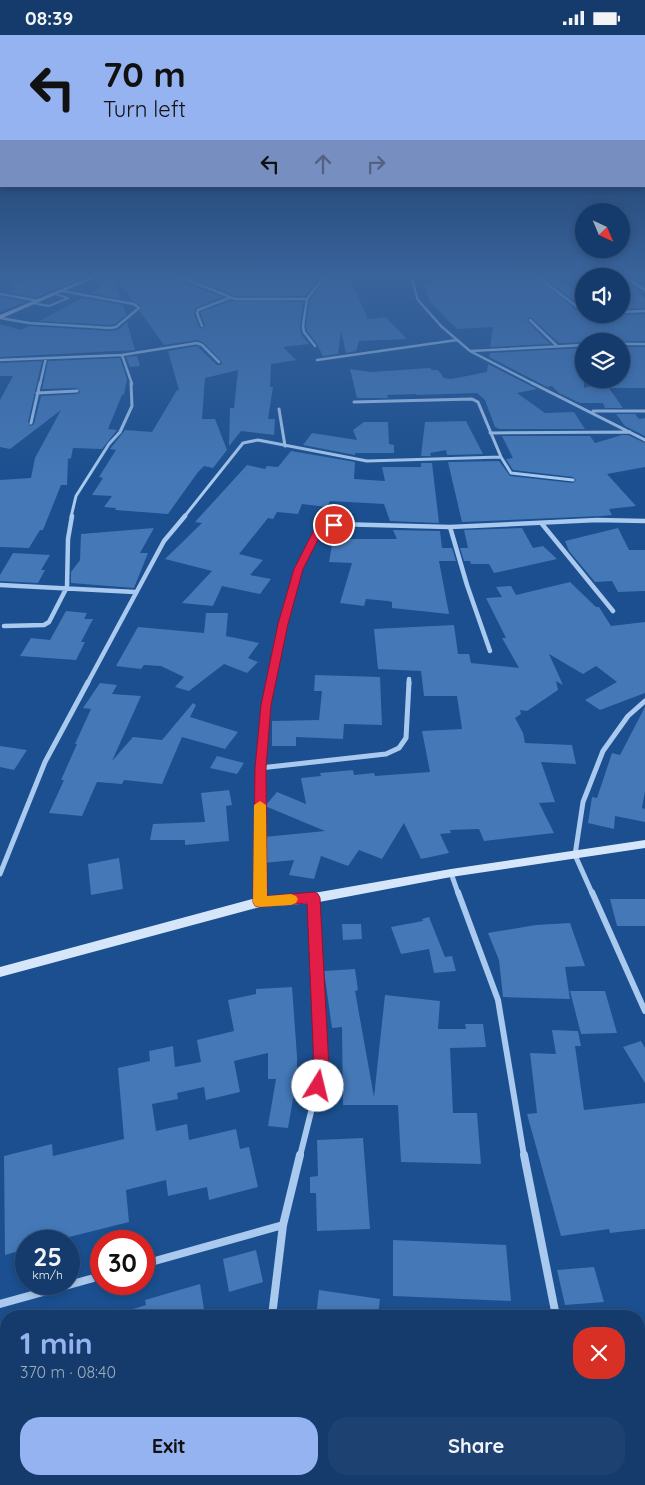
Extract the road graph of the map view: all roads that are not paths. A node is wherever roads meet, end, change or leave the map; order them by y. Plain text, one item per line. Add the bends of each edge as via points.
1 (187, 345) edge
2 (201, 345) edge
3 (424, 345) edge
4 (463, 345) edge
5 (575, 345) edge
6 (557, 346) joint
7 (470, 351) junction
8 (122, 355) junction
9 (46, 359) junction
10 (0, 360) edge
11 (317, 360) dead end
12 (219, 362) dead end
13 (77, 391) dead end
14 (37, 393) junction
15 (354, 402) dead end
16 (279, 409) dead end
17 (592, 411) junction
18 (645, 411) edge
19 (32, 423) dead end
20 (631, 432) junction
21 (490, 433) junction
22 (645, 440) edge
23 (285, 446) junction
24 (501, 457) junction
25 (573, 480) dead end
26 (645, 521) edge
27 (542, 524) junction
28 (450, 527) junction
29 (0, 585) edge
30 (67, 587) junction
31 (135, 592) junction
32 (613, 611) dead end
33 (4, 626) dead end
34 (490, 651) dead end
35 (409, 679) dead end
36 (644, 702) edge
37 (260, 768) junction
38 (645, 844) edge
39 (576, 855) junction
40 (452, 873) junction
41 (0, 874) edge
42 (314, 898) junction
43 (260, 902) junction
44 (0, 972) edge
45 (645, 1011) edge
46 (284, 1225) junction
47 (155, 1261) edge
48 (90, 1279) edge
49 (0, 1304) edge
50 (273, 1310) edge
51 (555, 1310) edge

1 - 8 street
2 - 12 street
3 - 11 street
4 - 7 street
5 - 6 street
6 - 7 street
7 - 17 street
8 - 9 street
8 - 30 street via 133,387 132,405 120,432 76,496 68,539
9 - 10 street
9 - 14 street
13 - 14 street
14 - 19 street
15 - 21 street via 472,399 478,402
16 - 23 street
17 - 18 street
17 - 20 street
20 - 21 street
20 - 22 street
21 - 24 street
23 - 24 street via 367,461
23 - 31 street via 258,440 243,443 164,541
24 - 25 street via 508,471 515,475
26 - 27 street
27 - 28 street
27 - 32 street
28 - 34 street via 466,585
28 - 37 street via 334,525 318,530 299,569 283,624 266,705
29 - 30 street
30 - 31 street
30 - 33 street via 49,622 44,625
31 - 41 street via 45,762
35 - 37 street via 406,738 400,748 386,755
36 - 39 street via 628,716 603,751 583,802
37 - 43 street
38 - 39 street
39 - 40 street
39 - 45 street
40 - 42 street
40 - 51 street via 498,1000 516,1117
42 - 43 street
42 - 46 street via 322,1068
43 - 44 street
46 - 47 street
46 - 50 street
48 - 49 street

